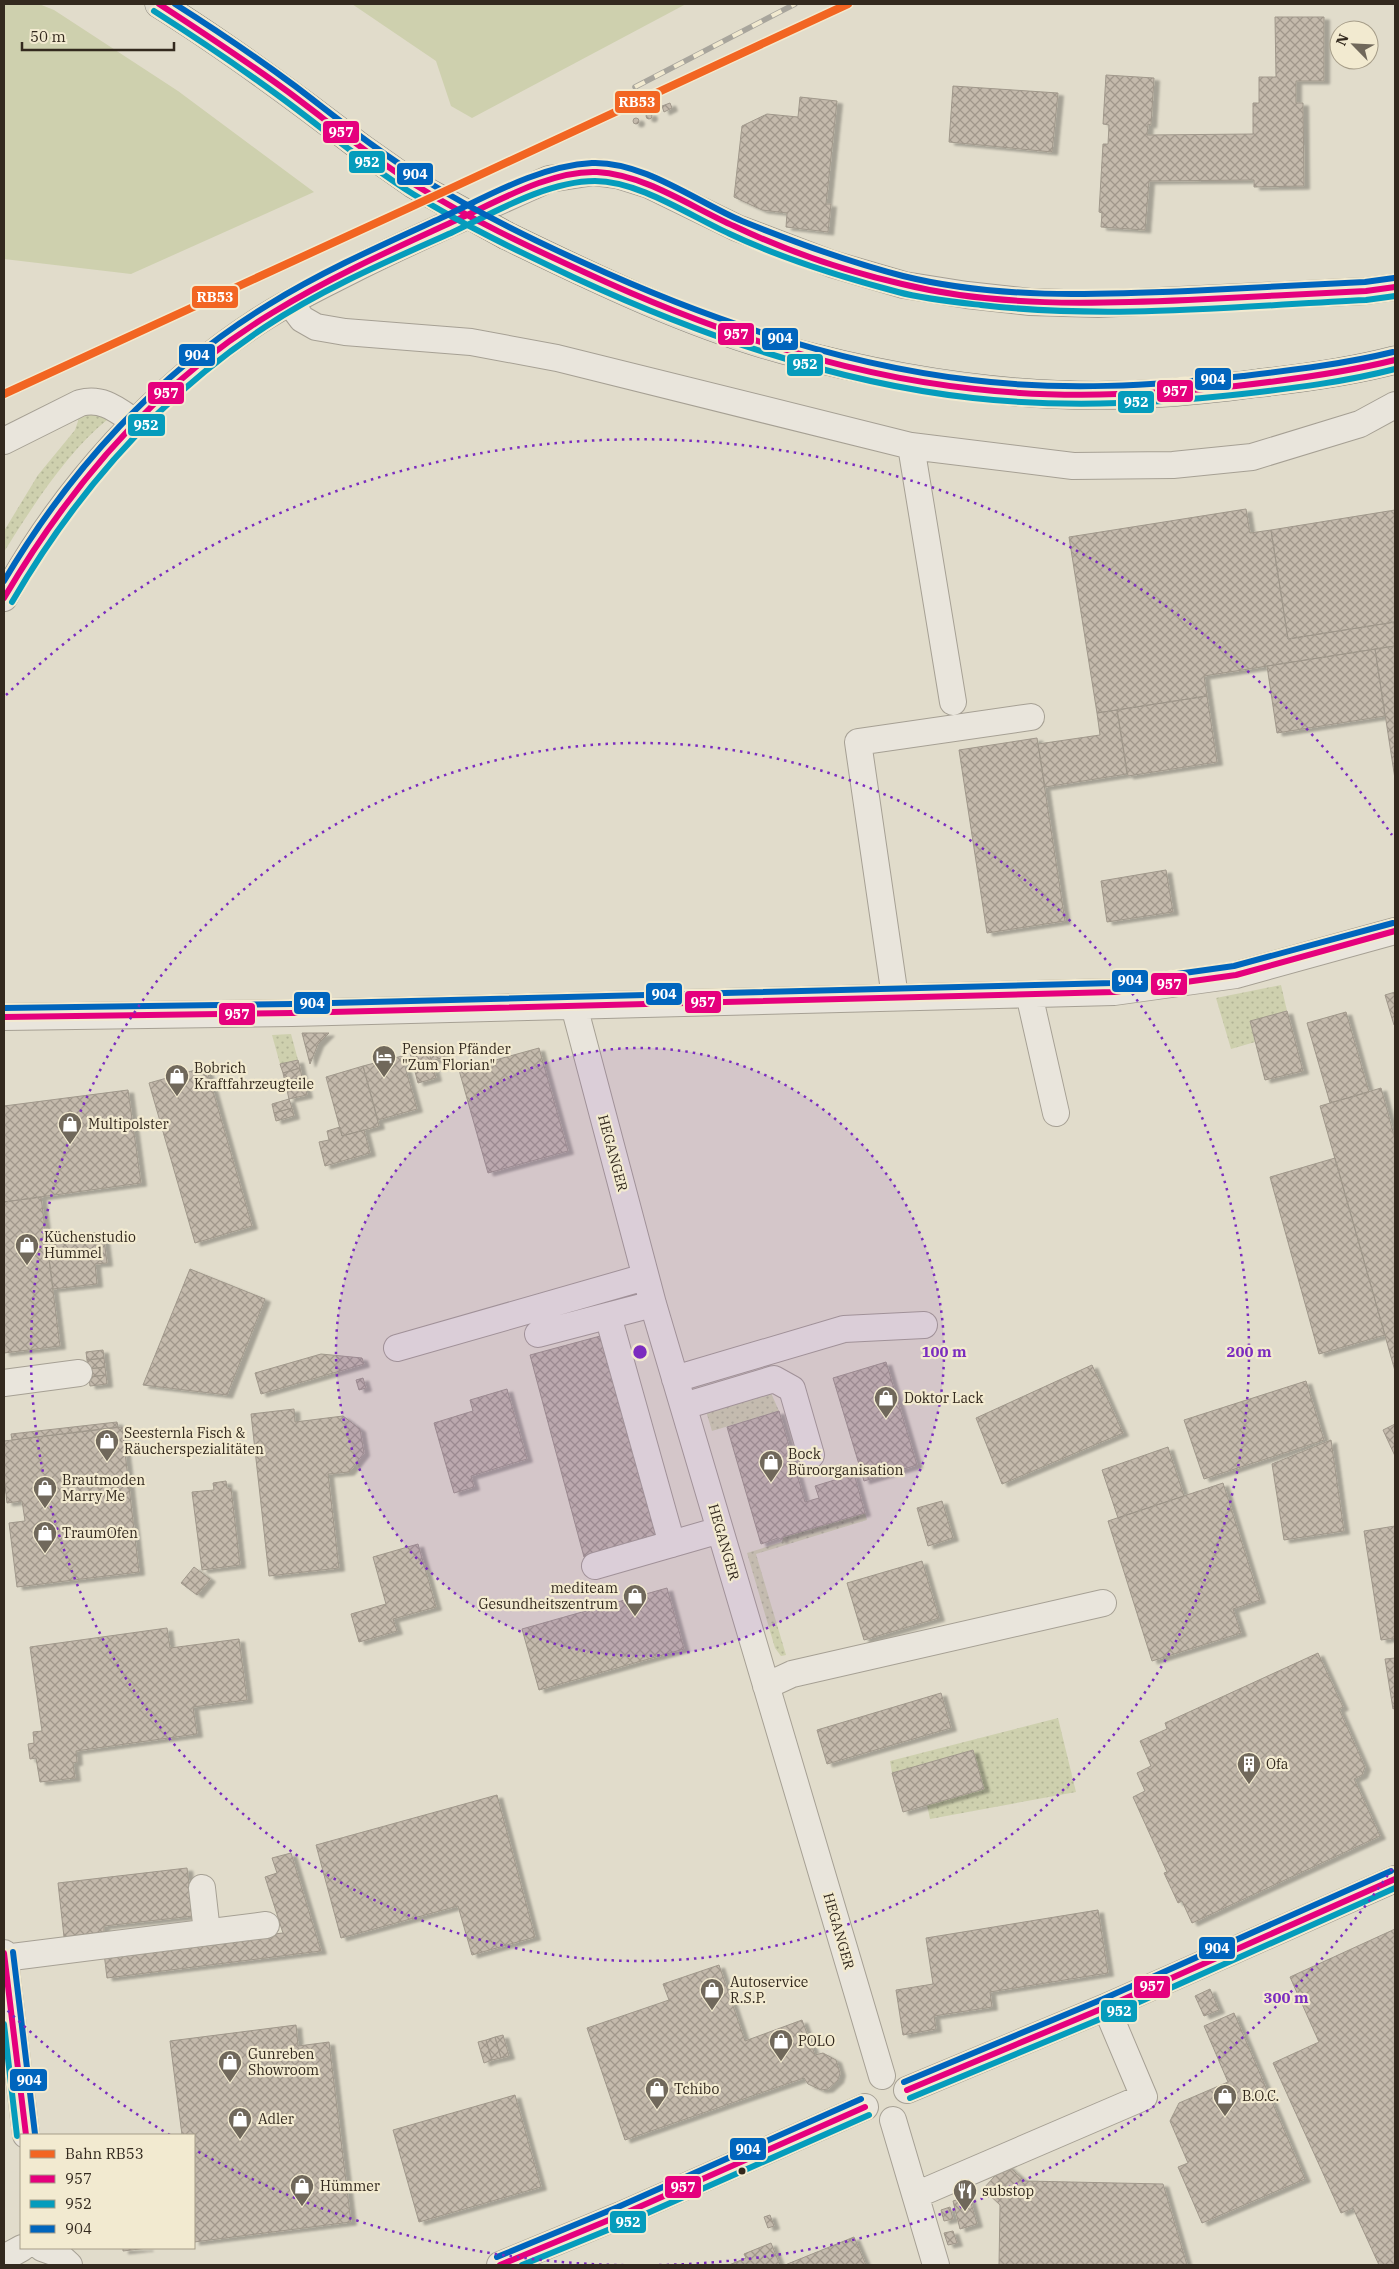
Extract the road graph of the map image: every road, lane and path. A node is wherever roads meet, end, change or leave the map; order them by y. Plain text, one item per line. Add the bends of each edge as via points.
1 (159, 4) edge
2 (1395, 287) edge
3 (290, 303) junction
4 (1395, 360) edge
5 (1395, 405) edge
6 (135, 422) junction
7 (4, 441) edge
8 (911, 446) junction
9 (4, 598) edge
10 (953, 702) dead end
11 (1031, 717) dead end
12 (1395, 931) edge
13 (1029, 994) junction
14 (895, 998) junction
15 (574, 1006) junction
16 (4, 1017) edge
17 (1056, 1113) dead end
18 (646, 1277) junction
19 (653, 1304) junction
20 (608, 1316) junction
21 (924, 1325) dead end
22 (538, 1334) dead end
23 (397, 1348) dead end
24 (79, 1373) dead end
25 (676, 1379) junction
26 (4, 1383) edge
27 (684, 1406) junction
28 (811, 1455) dead end
29 (720, 1530) junction
30 (672, 1544) junction
31 (595, 1566) dead end
32 (1103, 1603) dead end
33 (766, 1686) junction
34 (1395, 1879) edge
35 (202, 1888) dead end
36 (266, 1925) dead end
37 (207, 1932) junction
38 (4, 1953) edge
39 (4, 1958) edge
40 (1106, 2007) junction
41 (882, 2076) junction
42 (907, 2090) junction
43 (865, 2107) junction
44 (893, 2120) junction
45 (26, 2134) edge
46 (916, 2195) junction
47 (20, 2249) edge
48 (45, 2249) edge
49 (4, 2258) edge
50 (68, 2265) edge
51 (500, 2265) edge
52 (936, 2265) edge

1 - 4 main road, bridge via 285,89 413,184 506,236 653,303 783,350 936,384 1035,393 1117,395 1331,374
2 - 3 street via 1098,304 1030,302 967,295 904,285 832,264 737,228 649,185 594,172 549,179 415,239
3 - 6 street via 204,360
3 - 8 street via 302,319 316,327 470,342 557,358
5 - 8 street via 1360,424 1252,457 1173,465 1073,466
6 - 7 street via 109,404 90,400
6 - 9 street via 99,461 63,508
8 - 10 street
11 - 14 street via 858,742
12 - 13 street via 1274,966 1206,981 1114,992
13 - 14 street
13 - 17 street
14 - 15 street
15 - 16 street
15 - 18 street, HEGANGER
18 - 19 street, HEGANGER
18 - 23 street
19 - 20 street
19 - 25 street, HEGANGER
20 - 22 street
20 - 30 street
21 - 25 street via 844,1329
24 - 26 street
25 - 27 street, HEGANGER
27 - 28 street via 774,1379 792,1389
27 - 29 street, HEGANGER
29 - 30 street
29 - 33 street, HEGANGER
30 - 31 street
32 - 33 street via 792,1674
33 - 41 street, HEGANGER
34 - 40 street
35 - 37 street
36 - 37 street
37 - 39 street
38 - 39 street
39 - 45 street
40 - 42 street
40 - 46 street via 1144,2097
41 - 42 street via 894,2078
41 - 43 street via 870,2083 865,2092
42 - 44 street via 905,2111
43 - 44 street via 880,2120
43 - 51 street
44 - 46 street
46 - 52 street
47 - 49 street
48 - 50 street via 56,2253

